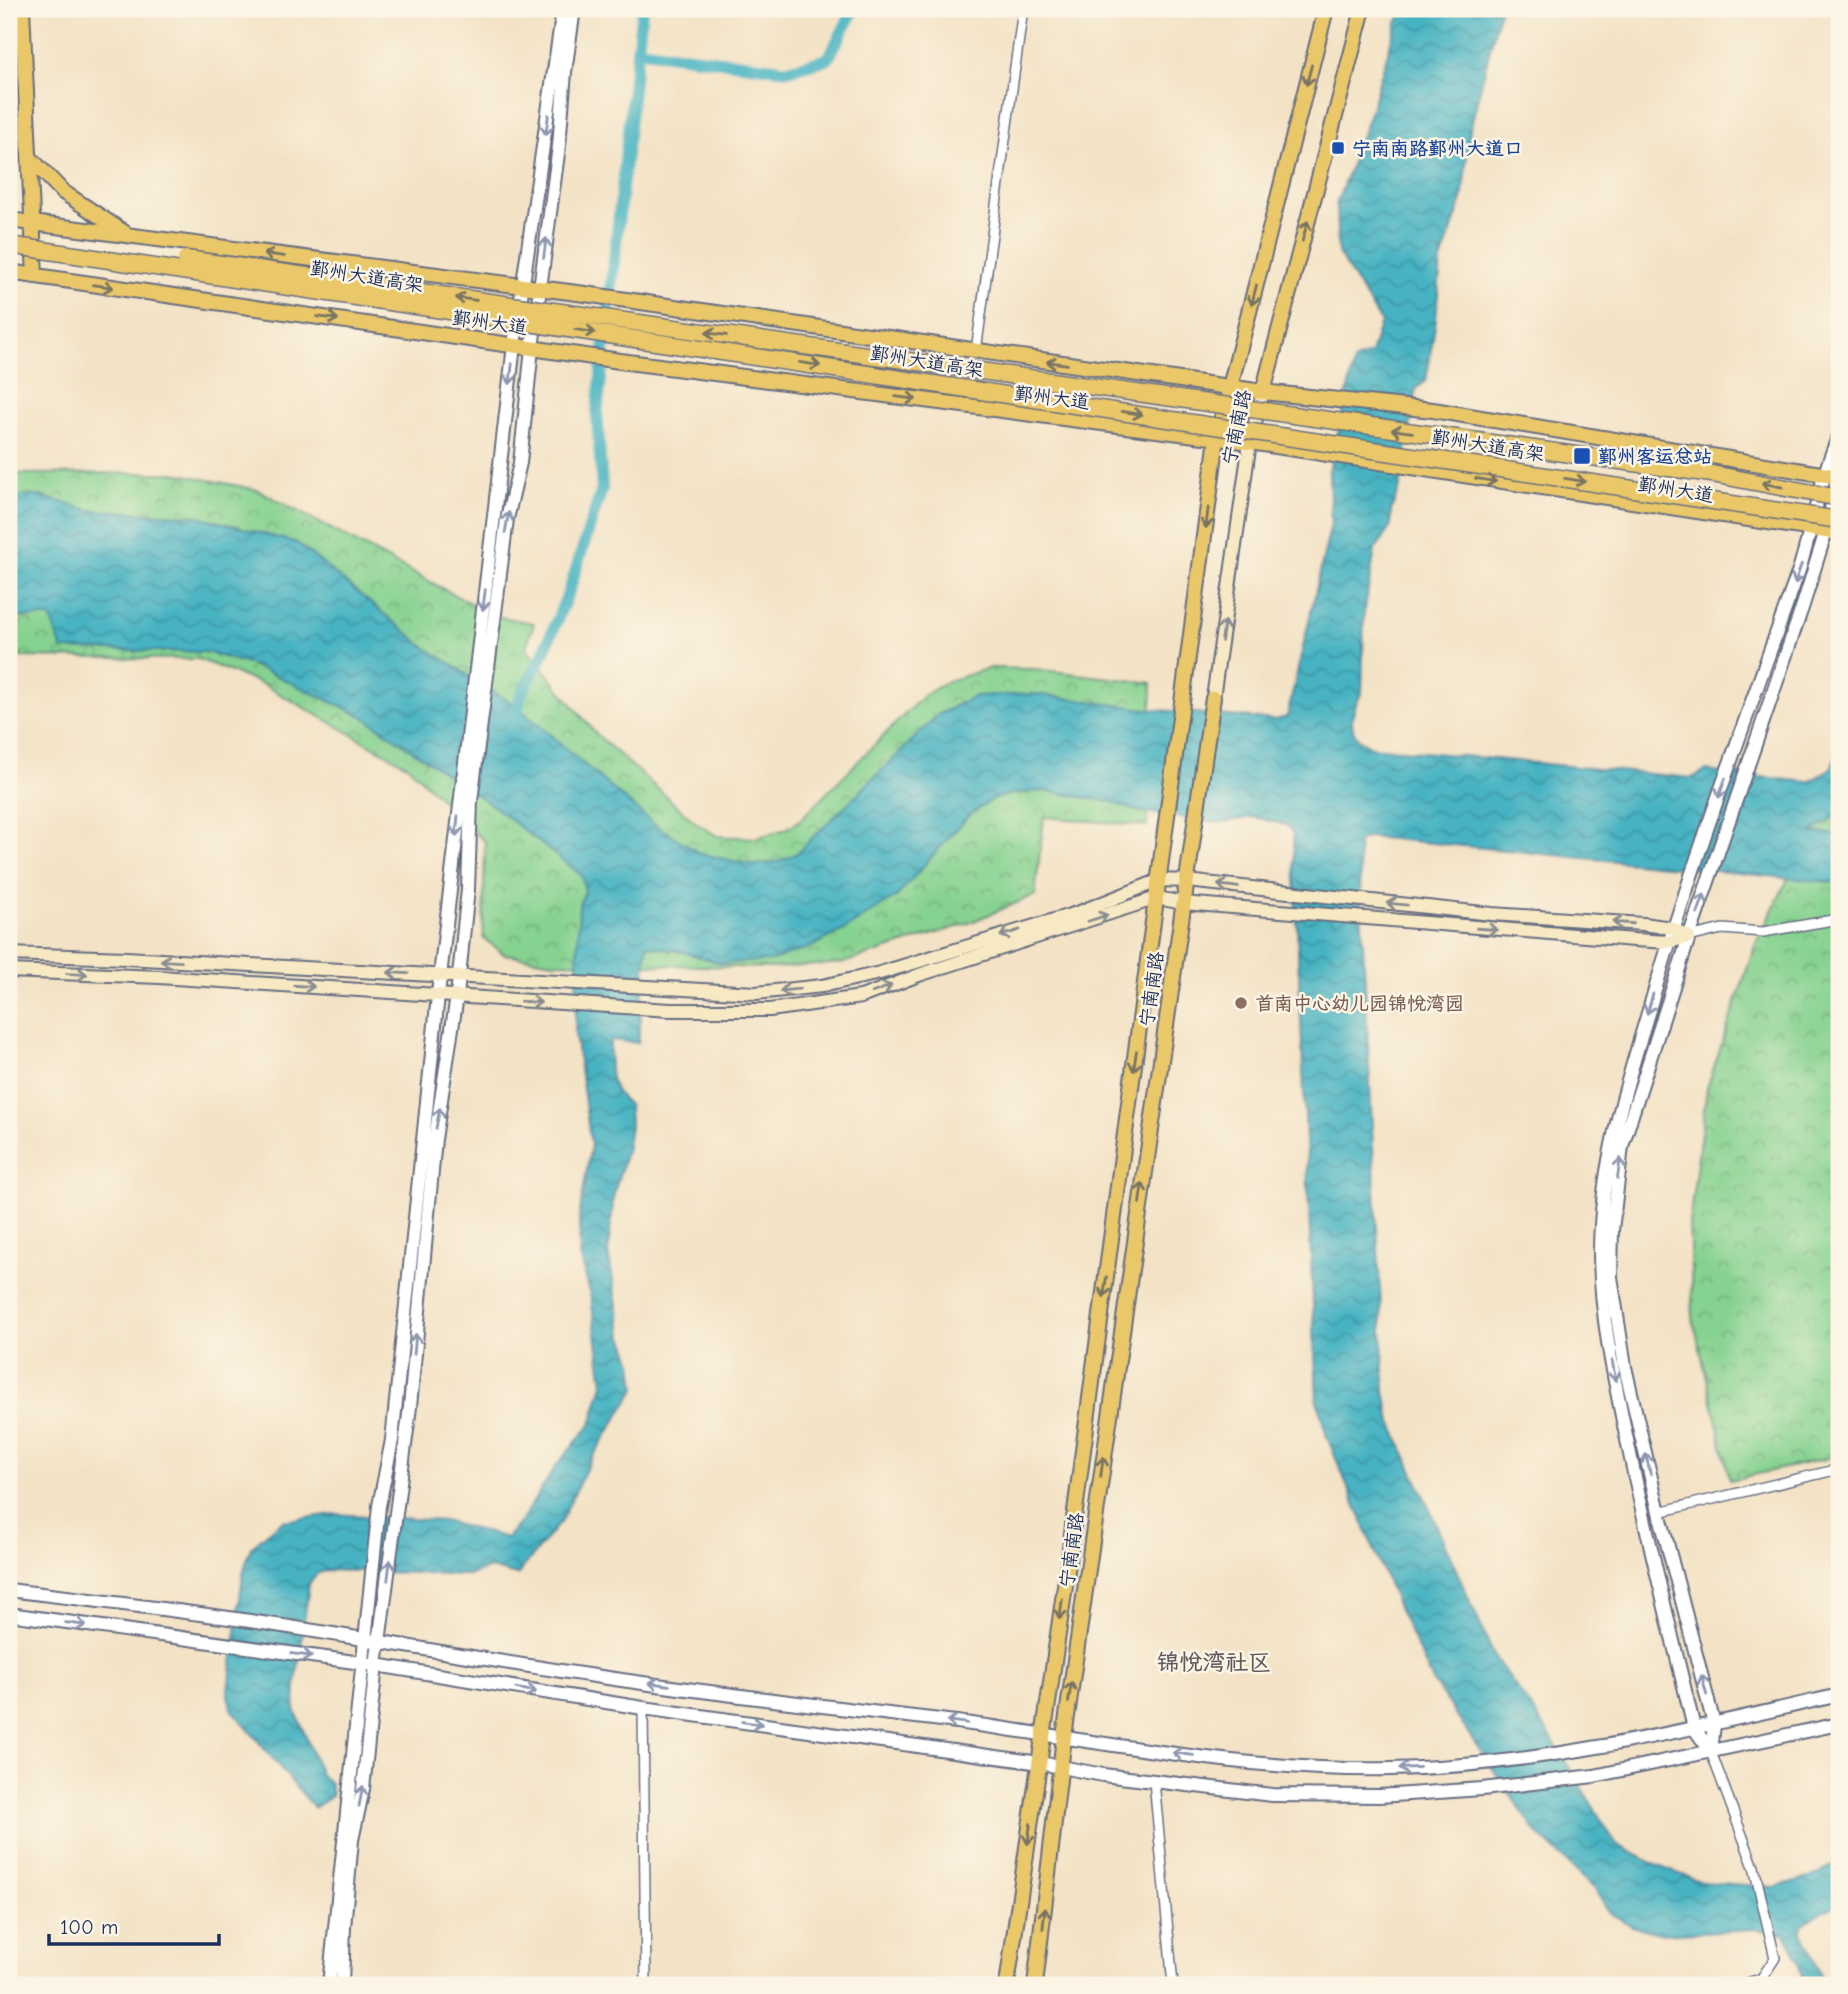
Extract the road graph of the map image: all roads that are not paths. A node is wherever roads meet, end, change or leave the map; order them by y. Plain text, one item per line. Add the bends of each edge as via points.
1 (22, 9) edge
2 (564, 9) edge
3 (575, 9) edge
4 (1023, 9) edge
5 (1326, 9) edge
6 (1363, 9) edge
7 (29, 157) junction
8 (9, 220) edge
9 (32, 223) junction
10 (9, 234) edge
11 (130, 236) junction
12 (9, 245) edge
13 (9, 272) edge
14 (35, 276) junction
15 (524, 287) junction
16 (540, 289) junction
17 (514, 345) junction
18 (532, 348) junction
19 (976, 351) junction
20 (1230, 388) junction
21 (1263, 392) junction
22 (1839, 437) edge
23 (1217, 438) junction
24 (1250, 442) junction
25 (1839, 444) edge
26 (1836, 475) edge
27 (1839, 498) edge
28 (1839, 520) edge
29 (1829, 532) edge
30 (1213, 698) joint
31 (1160, 880) junction
32 (1187, 881) junction
33 (1157, 898) junction
34 (1183, 903) junction
35 (1839, 919) edge
36 (1672, 928) junction
37 (1689, 937) junction
38 (1669, 942) junction
39 (9, 954) edge
40 (9, 971) edge
41 (440, 976) junction
42 (459, 977) junction
43 (438, 995) junction
44 (457, 996) junction
45 (1839, 1469) edge
46 (1659, 1511) junction
47 (9, 1590) edge
48 (9, 1614) edge
49 (365, 1640) junction
50 (380, 1642) junction
51 (361, 1663) junction
52 (376, 1665) junction
53 (1839, 1695) edge
54 (643, 1708) junction
55 (1714, 1724) junction
56 (1839, 1724) edge
57 (1694, 1728) junction
58 (1043, 1733) junction
59 (1064, 1737) junction
60 (1711, 1752) junction
61 (1040, 1763) junction
62 (1060, 1768) junction
63 (1154, 1781) junction
64 (329, 1985) edge
65 (342, 1985) edge
66 (646, 1985) edge
67 (1006, 1985) edge
68 (1035, 1985) edge
69 (1173, 1985) edge
70 (1739, 1985) edge

1 - 7 main road
2 -> 15 street
16 -> 3 street
4 - 19 street
5 -> 20 main road, 宁南南路
21 -> 6 main road, 宁南南路
7 - 9 main road
7 - 11 main road via 63,192
8 - 9 main road, 鄞州大道
9 - 11 main road, 鄞州大道
9 - 14 main road
27 -> 10 highway, 鄞州大道高架, bridge via 1712,474
15 -> 11 main road, 鄞州大道
12 -> 28 highway, 鄞州大道高架, bridge
13 - 14 main road, 鄞州大道
14 -> 17 main road, 鄞州大道
15 - 16 main road, 鄞州大道
15 - 17 street
16 - 18 street
16 - 19 main road, 鄞州大道
17 - 18 main road, 鄞州大道
17 -> 41 street
18 -> 23 main road, 鄞州大道
42 -> 18 street via 471,801
20 -> 19 main road, 鄞州大道
20 - 21 main road, 鄞州大道
20 - 23 main road, 宁南南路
21 - 24 main road, 宁南南路
21 - 26 main road, 鄞州大道 via 1433,410
22 - 25 street
22 - 26 street via 1830,453
23 - 24 main road, 鄞州大道
23 -> 31 main road, 宁南南路
24 -> 29 main road, 鄞州大道
30 -> 24 main road, 宁南南路
26 - 29 street
29 -> 36 street
37 -> 29 street
30 - 32 main road, 宁南南路
31 - 32 main road
31 - 33 main road, 宁南南路
31 -> 42 main road via 1077,913 822,986 756,993
32 - 34 main road, 宁南南路
36 -> 32 main road
33 - 34 main road
44 -> 33 main road via 670,1010 770,1010 861,997
33 -> 58 main road, 宁南南路
34 -> 38 main road
59 -> 34 main road, 宁南南路
35 - 37 street via 1763,932 1722,929
36 - 37 main road
36 - 38 street
37 - 38 main road
46 -> 37 street via 1617,1326 1612,1230 1622,1146
38 -> 57 street via 1611,1140 1601,1227 1601,1284 1643,1514
41 -> 39 main road
40 -> 43 main road
41 - 42 main road
41 - 43 street
42 - 44 street
43 - 44 main road
43 - 49 street via 392,1440 379,1506
50 -> 44 street via 410,1407 435,1139
45 - 46 street
55 -> 46 street
47 - 49 street
48 -> 51 street
49 - 50 street
49 - 51 street
50 - 52 street
58 -> 50 street via 591,1676
51 - 52 street
51 - 64 street
52 -> 54 street
65 -> 52 street via 352,1840 363,1789
53 - 55 street
54 -> 61 street
54 - 66 street
55 - 57 street
55 - 60 street
56 - 60 street
57 -> 59 street via 1477,1765 1390,1769 1299,1768
57 - 60 street
58 - 59 street
58 - 61 main road, 宁南南路
59 - 62 main road, 宁南南路
60 - 63 street via 1594,1776 1379,1796 1272,1795
60 - 70 street via 1754,1867 1775,1958 1761,1979
61 - 62 street
61 -> 67 main road, 宁南南路
62 - 63 street
68 -> 62 main road, 宁南南路
63 - 69 street

